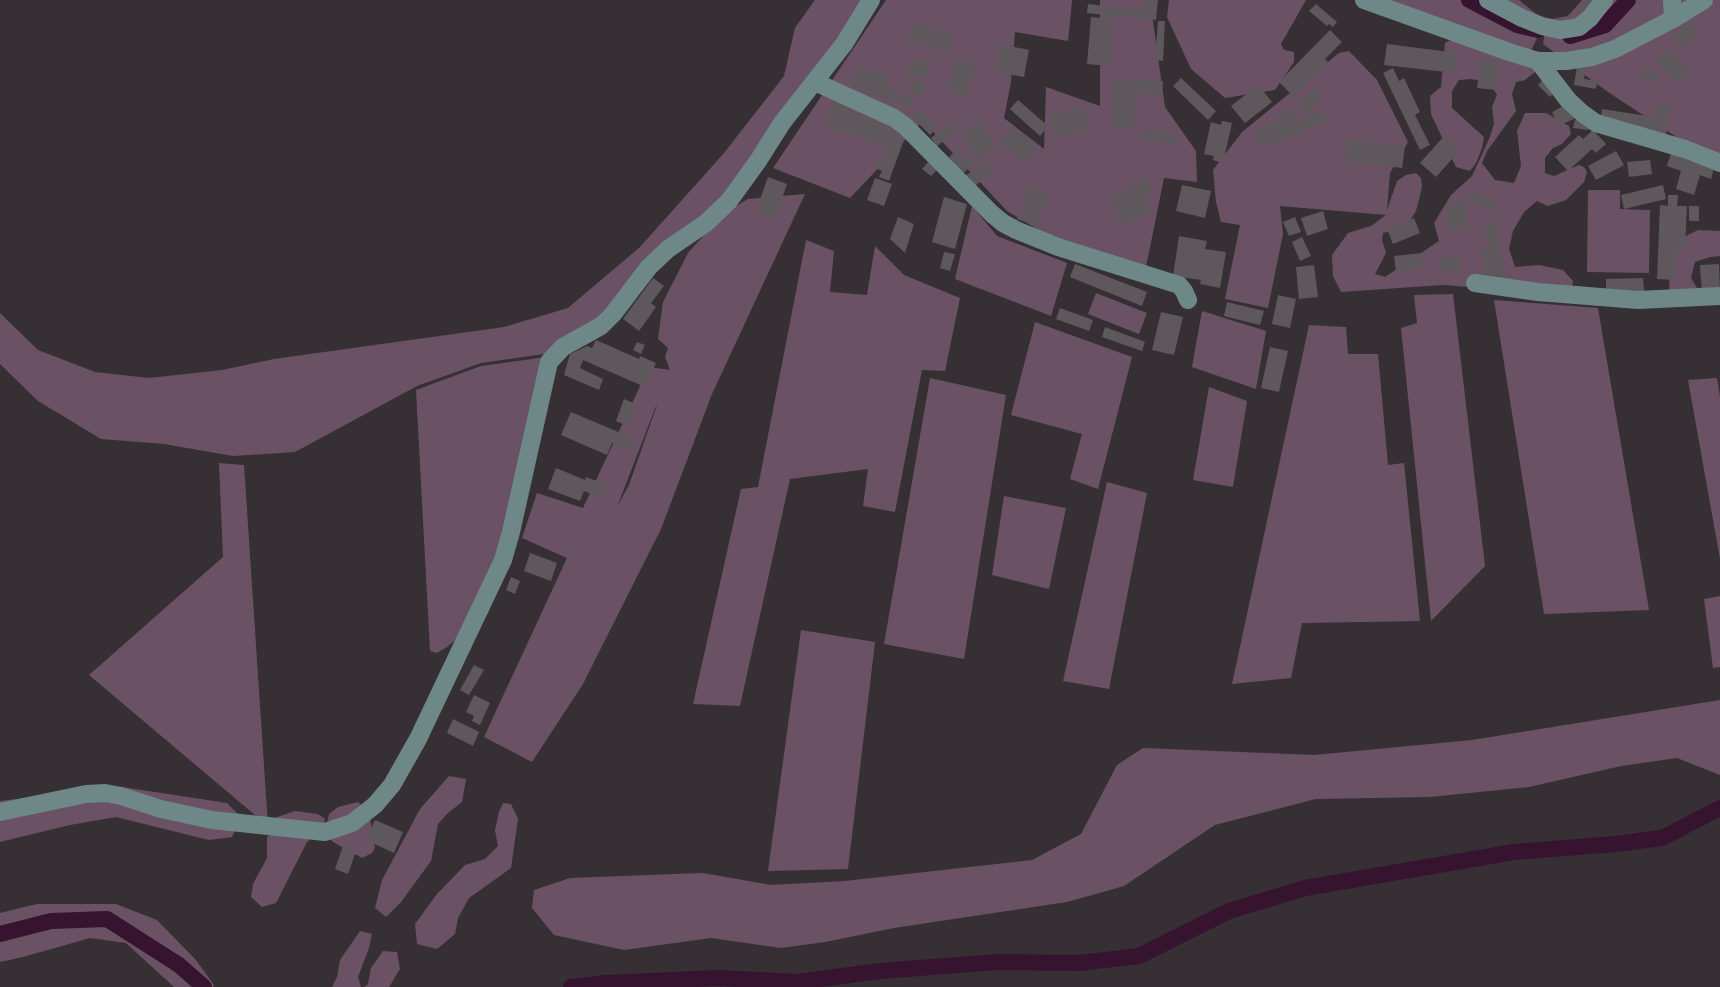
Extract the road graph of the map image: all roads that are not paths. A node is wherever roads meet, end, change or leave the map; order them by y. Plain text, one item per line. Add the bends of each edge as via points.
1 (871, 0) edge
2 (1364, 0) edge
3 (1488, 0) edge
4 (1604, 0) edge
5 (1672, 0) edge
6 (1704, 0) edge
7 (1673, 19) junction
8 (1538, 61) junction
9 (814, 82) junction
10 (1720, 163) edge
11 (1475, 284) dead end
12 (1720, 296) edge
13 (1188, 300) dead end
14 (0, 811) edge

1 - 9 street
2 - 8 street
3 - 4 street via 1522,18 1560,30 1579,27
5 - 7 street
6 - 7 street
7 - 8 street via 1592,57
8 - 10 street via 1569,100 1597,123
9 - 13 street via 905,126 1009,226 1058,247 1179,285
9 - 14 street via 729,201 649,267 601,326 563,347 549,362 503,560 418,740 375,806 352,823 325,832 212,820 105,793
11 - 12 street via 1638,300

